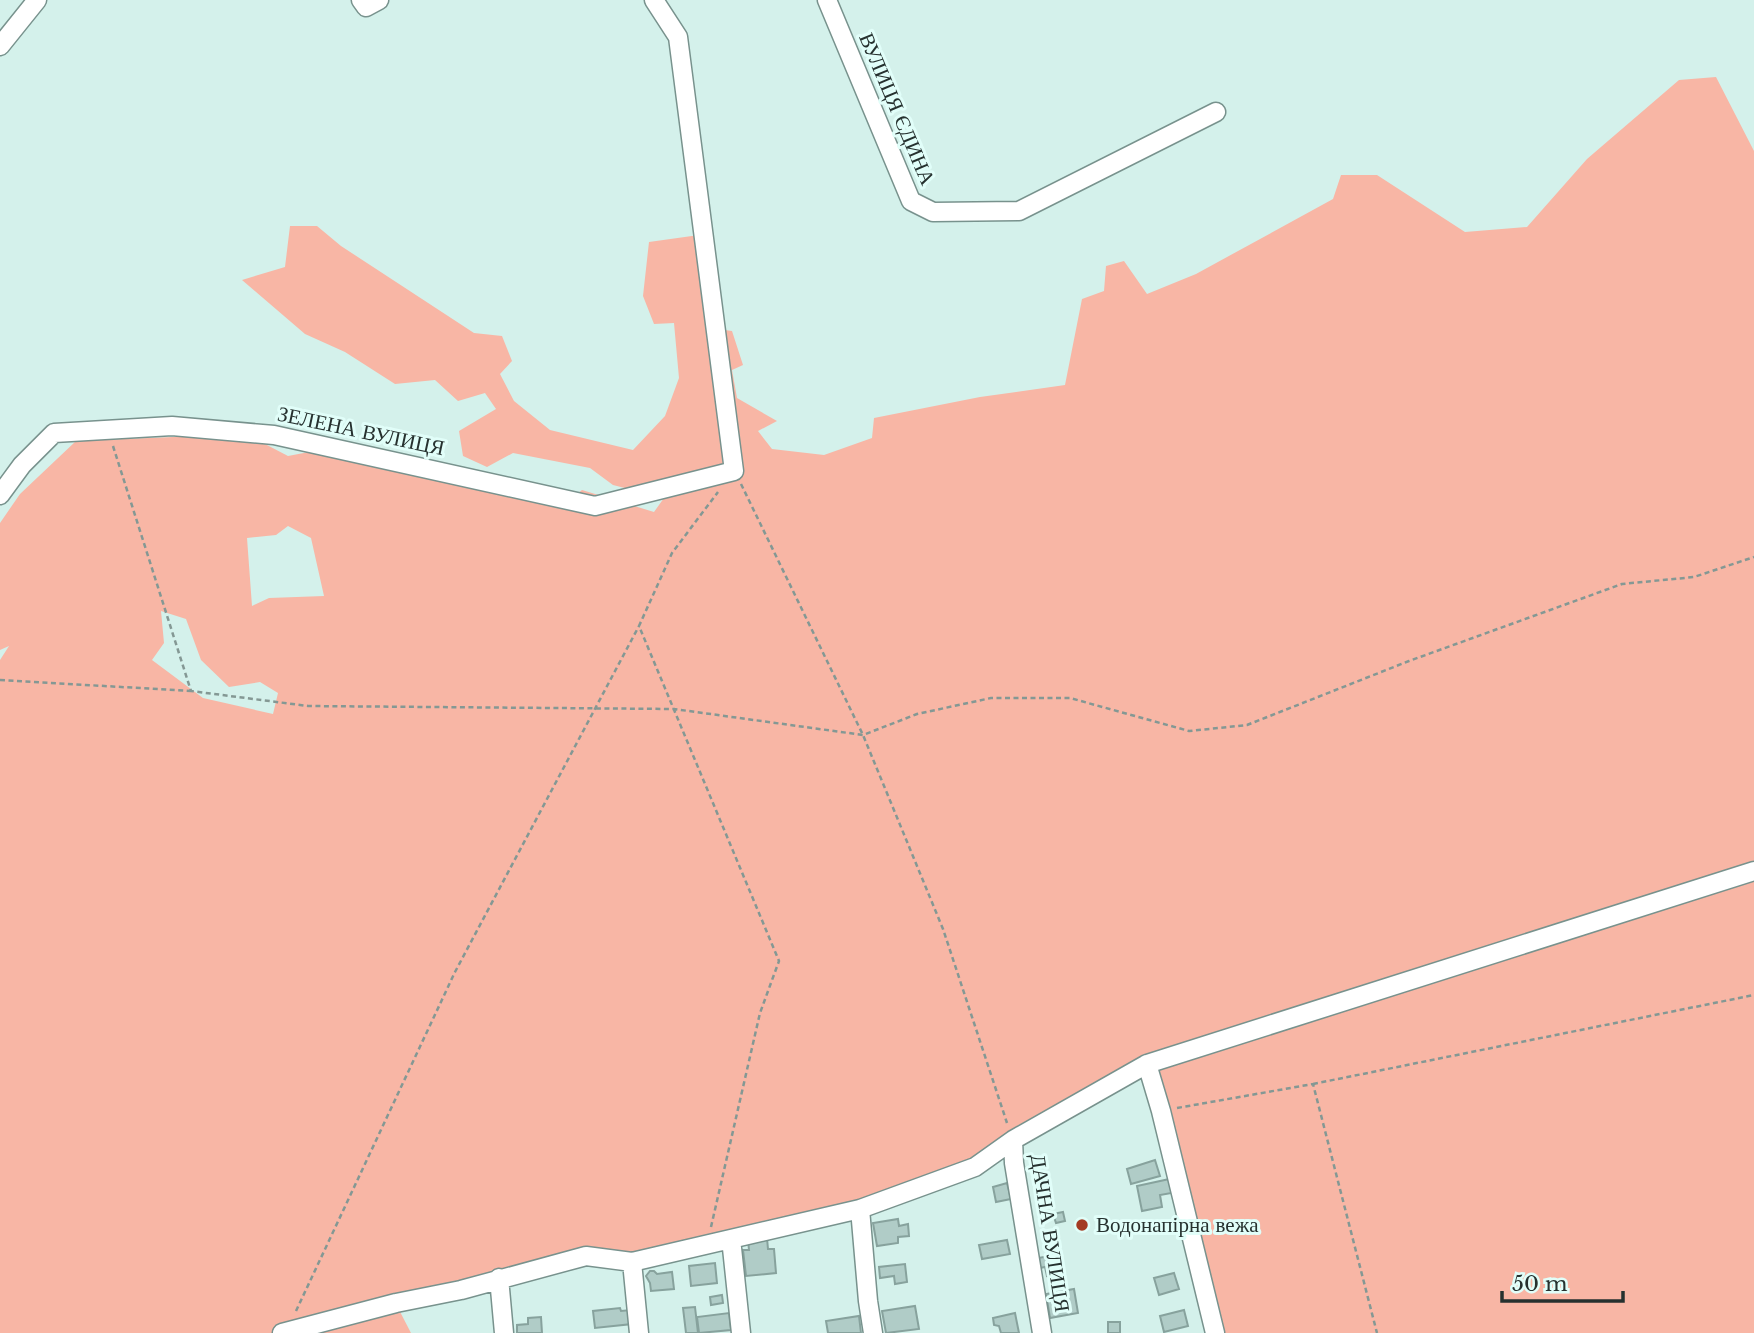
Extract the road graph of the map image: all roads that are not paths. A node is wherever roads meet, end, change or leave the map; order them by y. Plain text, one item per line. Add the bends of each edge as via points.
1 (37, 0) edge
2 (361, 0) edge
3 (379, 0) edge
4 (654, 0) edge
5 (827, 0) edge
6 (0, 46) edge
7 (1216, 112) dead end
8 (0, 495) edge
9 (1754, 871) edge
10 (1147, 1064) junction
11 (1013, 1140) junction
12 (860, 1209) junction
13 (728, 1240) junction
14 (632, 1262) junction
15 (499, 1278) junction
16 (284, 1332) edge
17 (504, 1333) edge
18 (639, 1333) edge
19 (741, 1333) edge
20 (873, 1333) edge
21 (1042, 1333) edge
22 (1215, 1333) edge

1 - 6 street
2 - 3 street via 366,7
4 - 8 street, ЗЕЛЕНА ВУЛИЦЯ via 678,37 734,471 595,506 274,435 172,426 54,433
5 - 7 street, ВУЛИЦЯ ЄДИНА via 911,201 933,212 1019,211
9 - 10 street
10 - 11 street
10 - 22 street
11 - 12 street via 975,1167
11 - 21 street, ДАЧНА ВУЛИЦЯ
12 - 13 street
12 - 20 street
13 - 14 street
13 - 19 street
14 - 15 street via 586,1256
14 - 18 street
15 - 16 street
15 - 17 street

